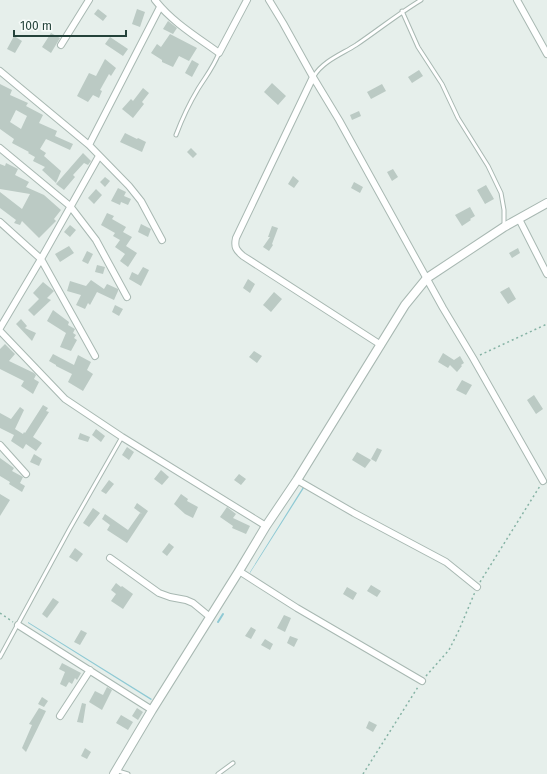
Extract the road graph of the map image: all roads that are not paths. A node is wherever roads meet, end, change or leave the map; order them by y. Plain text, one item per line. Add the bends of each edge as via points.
1 (89, 0) edge
2 (155, 0) edge
3 (247, 0) edge
4 (268, 0) edge
5 (421, 0) edge
6 (517, 0) edge
7 (160, 7) junction
8 (402, 11) junction
9 (60, 45) dead end
10 (219, 53) junction
11 (547, 54) edge
12 (0, 71) edge
13 (312, 77) junction
14 (176, 135) dead end
15 (89, 145) junction
16 (0, 148) edge
17 (99, 156) junction
18 (547, 203) edge
19 (70, 206) junction
20 (518, 220) junction
21 (0, 222) edge
22 (504, 227) junction
23 (162, 240) dead end
24 (42, 259) junction
25 (547, 274) edge
26 (427, 278) junction
27 (127, 297) dead end
28 (0, 328) edge
29 (0, 331) edge
30 (381, 345) junction
31 (95, 356) dead end
32 (122, 437) junction
33 (0, 445) edge
34 (26, 474) dead end
35 (297, 480) junction
36 (543, 481) road end
37 (266, 526) junction
38 (110, 558) dead end
39 (239, 571) junction
40 (477, 587) road end
41 (210, 617) junction
42 (18, 625) junction
43 (0, 657) edge
44 (90, 670) junction
45 (422, 681) road end
46 (152, 710) junction
47 (60, 716) dead end
48 (233, 763) dead end
49 (115, 772) edge
50 (128, 774) edge
51 (218, 774) edge

1 - 9 street
2 - 7 street
3 - 10 street
4 - 13 street
5 - 8 lane
6 - 11 street
7 - 10 street
7 - 15 street
8 - 13 lane via 318,69
8 - 22 lane via 418,47 442,84 458,118 488,166 501,193
10 - 14 lane via 214,67 183,116
12 - 15 street
13 - 26 street via 340,120
13 - 30 street via 236,238 236,251
15 - 17 street
16 - 19 street
17 - 19 street
17 - 23 street via 128,186
18 - 20 street
19 - 24 street
19 - 27 street via 96,240
20 - 22 street
20 - 25 street
21 - 24 street
22 - 26 street
24 - 28 street
24 - 31 street
26 - 30 street via 405,305
26 - 36 street
29 - 32 street via 65,400
30 - 35 street
32 - 37 street
32 - 42 lane
33 - 34 street
35 - 37 street
35 - 40 street via 446,562
37 - 39 street
38 - 41 street via 160,593 193,603
39 - 41 street
39 - 45 street
41 - 46 street
42 - 43 lane
42 - 44 street
44 - 46 street
44 - 47 street
46 - 49 street
48 - 51 lane
49 - 50 lane

